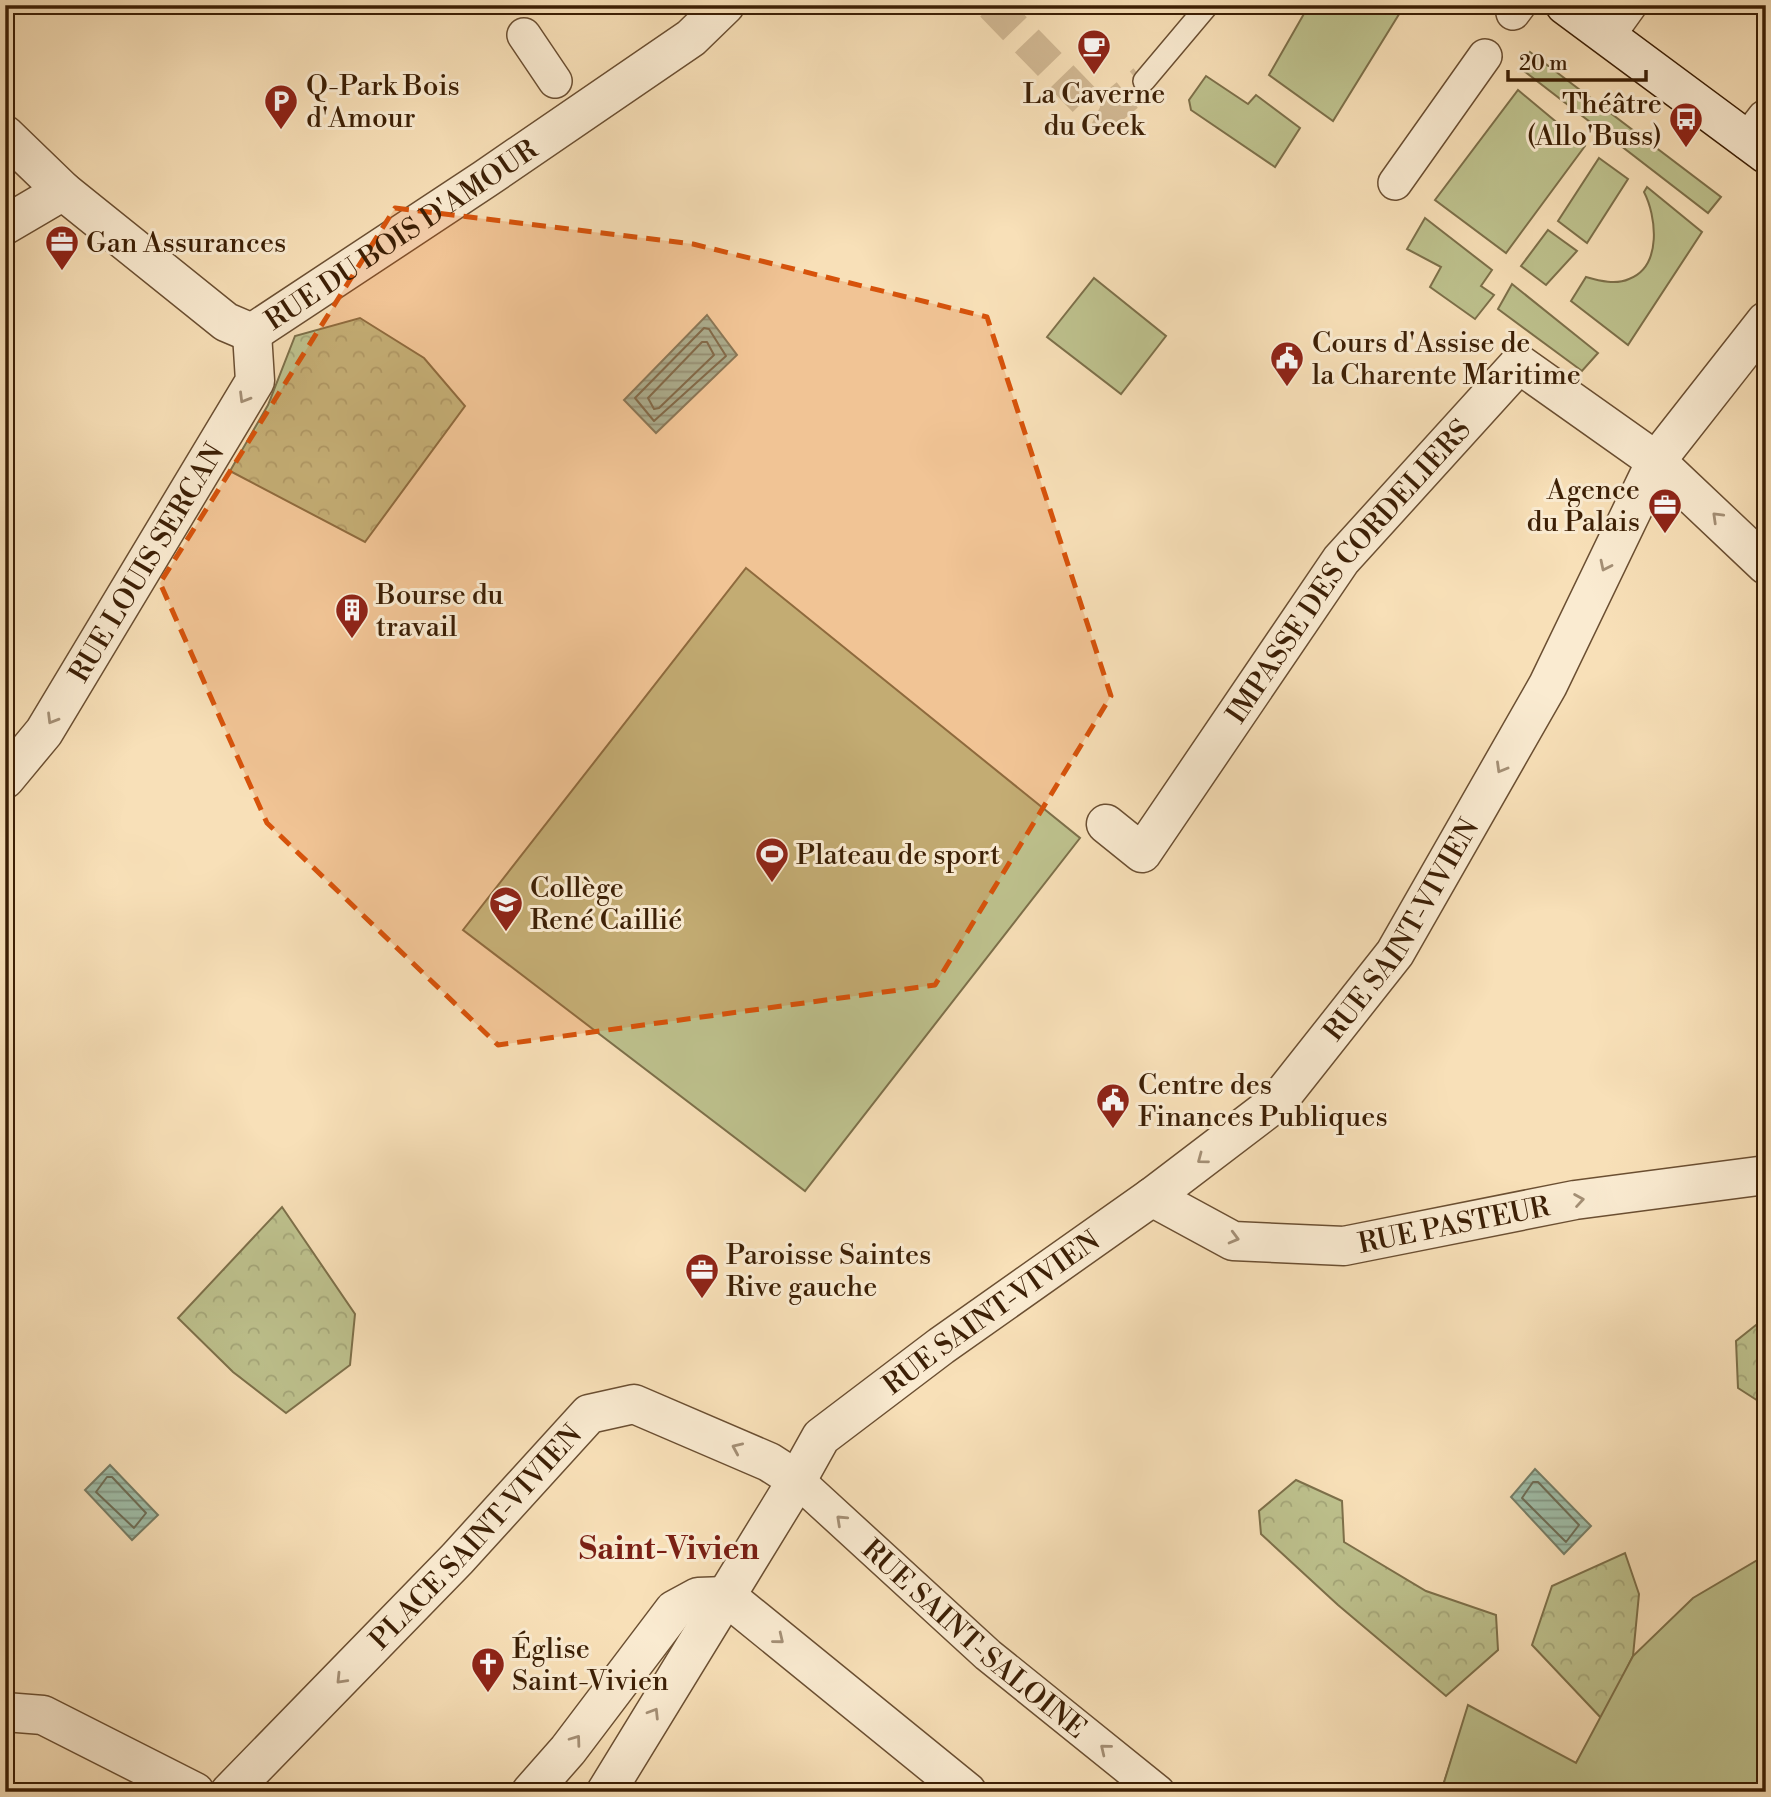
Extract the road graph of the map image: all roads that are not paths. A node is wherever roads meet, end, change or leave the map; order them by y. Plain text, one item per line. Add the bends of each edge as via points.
1 (725, 5) edge
2 (1208, 5) edge
3 (1566, 5) edge
4 (1630, 5) edge
5 (524, 35) dead end
6 (1607, 37) junction
7 (1485, 56) dead end
8 (1144, 80) tunnel mouth
9 (567, 100) junction
10 (5, 135) edge
11 (1760, 138) edge
12 (1395, 183) dead end
13 (64, 191) junction
14 (5, 225) edge
15 (1766, 321) edge
16 (251, 333) junction
17 (1656, 461) junction
18 (1766, 565) edge
19 (5, 779) edge
20 (1106, 824) dead end
21 (1766, 1175) edge
22 (1152, 1197) junction
23 (797, 1480) junction
24 (726, 1596) junction
25 (5, 1712) edge
26 (195, 1792) edge
27 (230, 1792) edge
28 (531, 1792) edge
29 (606, 1792) edge
30 (967, 1792) edge
31 (1158, 1792) edge

1 - 9 street, RUE DU BOIS D'AMOUR via 691,38
2 - 8 lane
3 - 6 street
4 - 6 street
5 - 9 street
6 - 11 street
7 - 12 street
9 - 16 street, RUE DU BOIS D'AMOUR
10 - 13 street, RUE DU BOIS D'AMOUR
13 - 14 street
13 - 16 street, RUE DU BOIS D'AMOUR via 226,323
15 - 17 street, RUE SAINT-VIVIEN
16 -> 19 street, RUE LOUIS SERCAN via 254,381 44,732
18 -> 17 street
17 - 20 street, IMPASSE DES CORDELIERS via 1519,364 1340,560 1142,853
17 -> 22 street, RUE SAINT-VIVIEN via 1548,685 1395,953 1278,1101
22 -> 21 street, RUE PASTEUR via 1233,1241 1344,1246 1574,1200
22 - 23 street, RUE SAINT-VIVIEN via 940,1346 821,1437
23 - 24 street, RUE SAINT-VIVIEN
23 -> 27 street, PLACE SAINT-VIVIEN via 769,1462 634,1404 589,1413 457,1559
31 -> 23 street, RUE SAINT-SALOINE via 988,1655
28 -> 24 street via 674,1610 698,1597
29 -> 24 street, RUE SAINT-VIVIEN
24 -> 30 street
25 - 26 street via 43,1715

